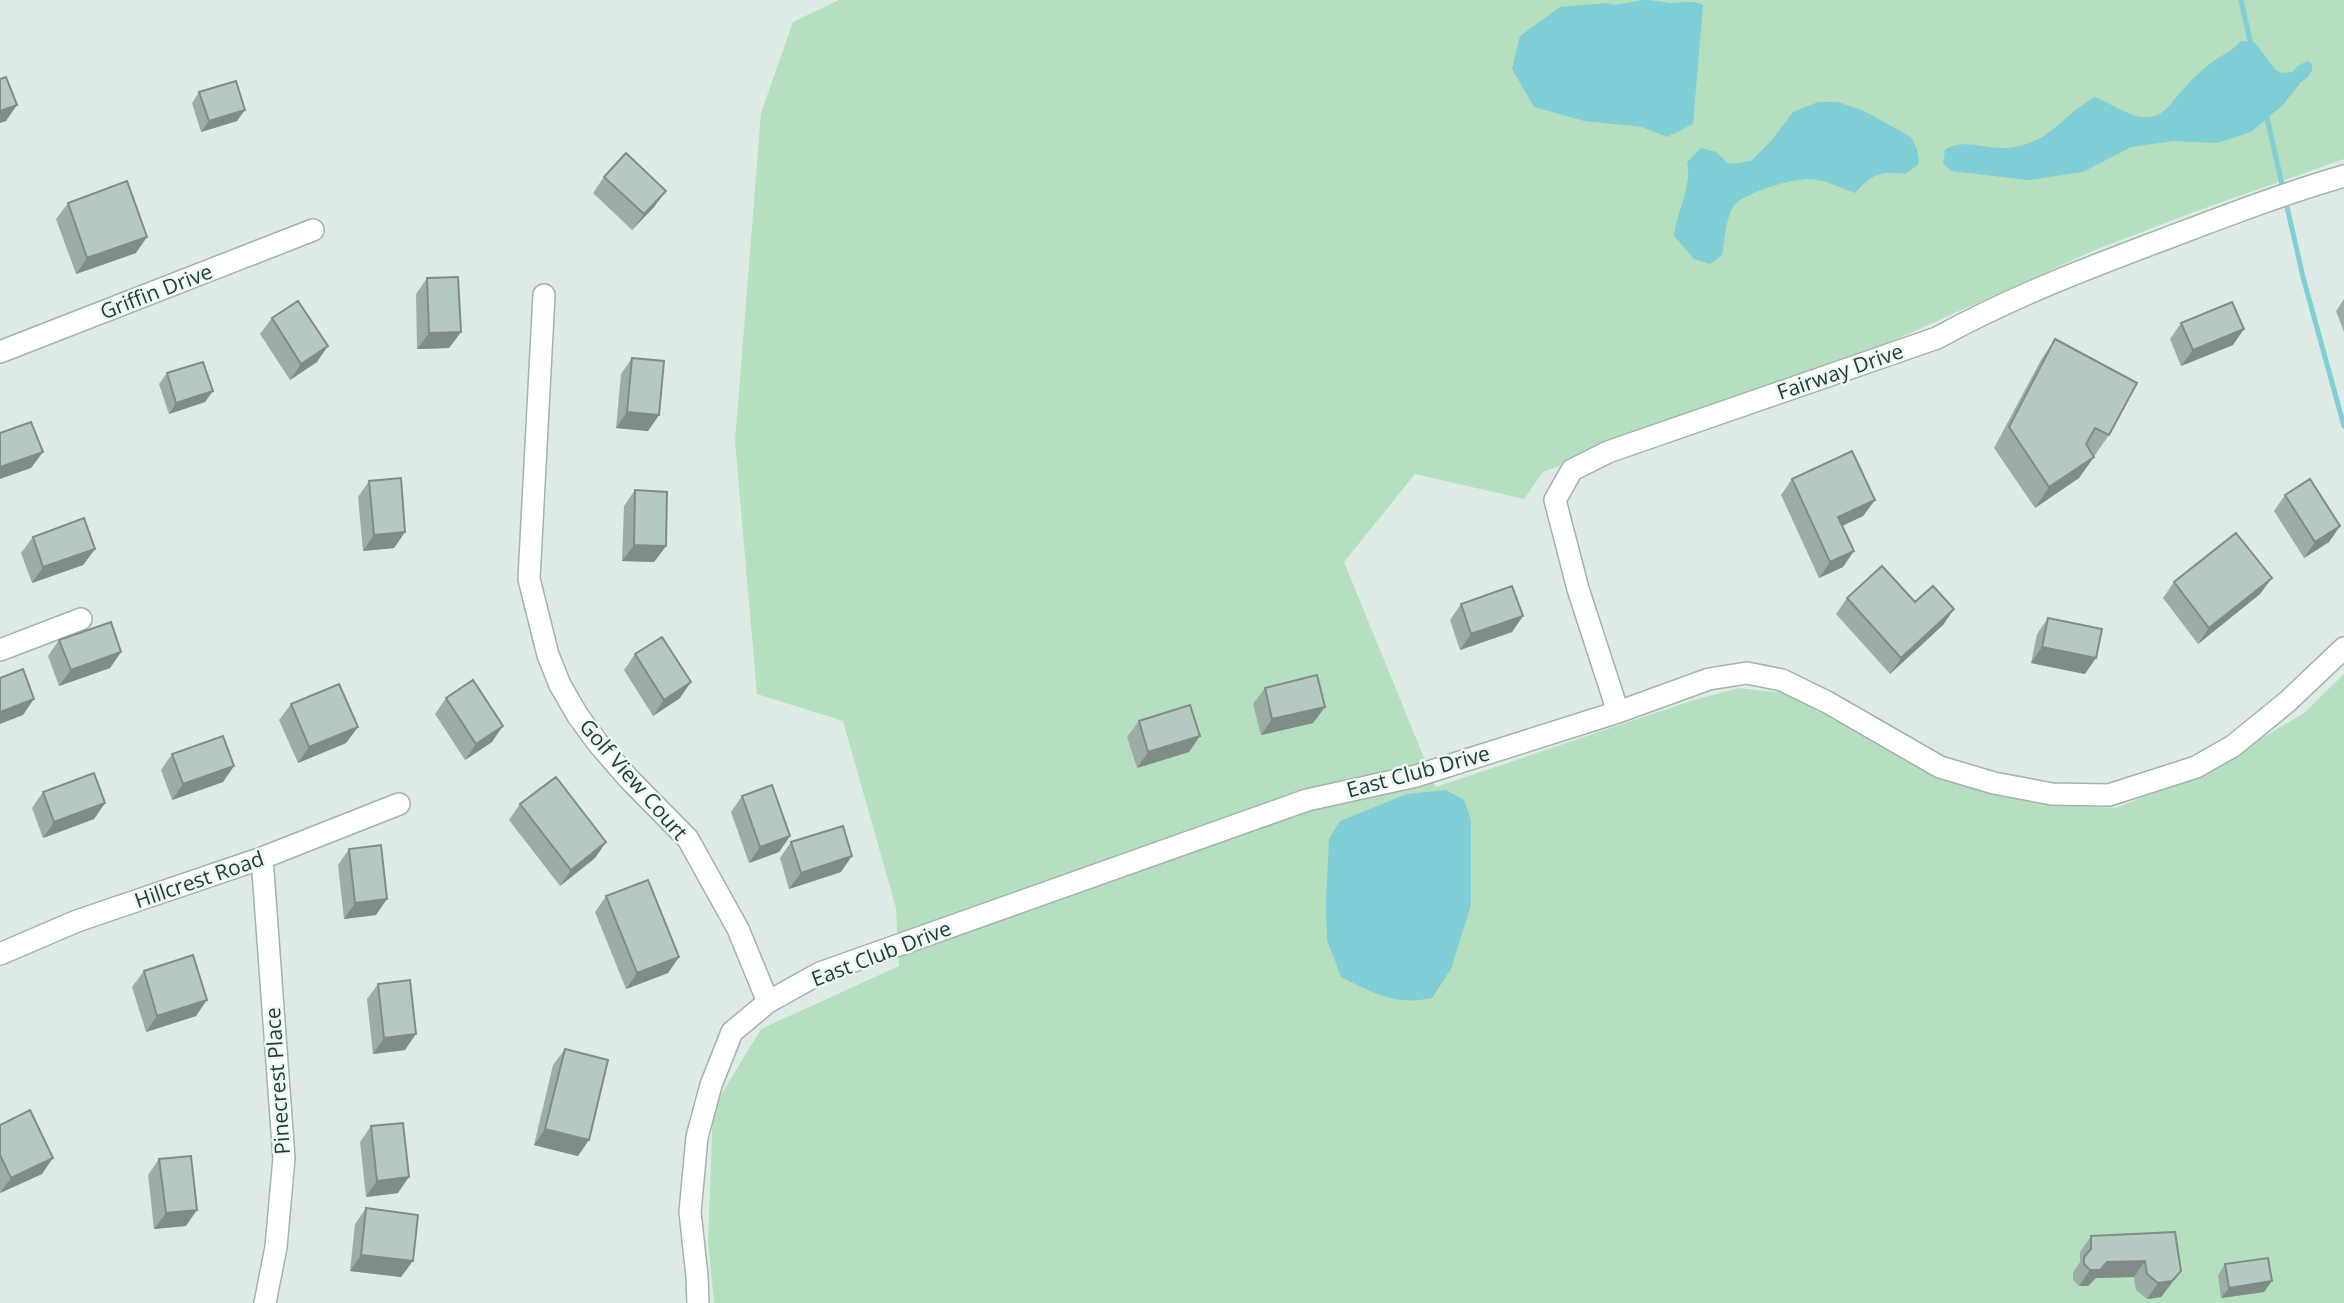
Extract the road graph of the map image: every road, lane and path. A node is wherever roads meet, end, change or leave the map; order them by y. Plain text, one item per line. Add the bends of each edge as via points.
1 (2344, 176) edge
2 (313, 230) dead end
3 (544, 295) dead end
4 (0, 352) edge
5 (81, 619) dead end
6 (2344, 648) edge
7 (0, 650) edge
8 (1618, 712) junction
9 (399, 804) dead end
10 (262, 858) junction
11 (0, 954) edge
12 (768, 1002) junction
13 (265, 1303) edge
14 (698, 1303) edge

1 - 8 street, Fairway Drive via 2063,277 1937,338 1608,452 1572,470 1555,500
2 - 4 street, Griffin Drive
3 - 12 street, Golf View Court via 530,579 548,655 559,685 597,742 688,839 738,929
5 - 7 street
6 - 8 street, East Club Drive via 2233,746 2196,767 2109,795 2052,794 1940,767 1827,702 1782,680 1752,674 1709,679
8 - 12 street, East Club Drive via 1416,776 1307,800 820,974
9 - 10 street, Hillcrest Road
10 - 11 street, Hillcrest Road via 77,921
10 - 13 street, Pinecrest Place via 284,1158 276,1247
12 - 14 street, East Club Drive via 733,1032 711,1085 697,1137 690,1212

